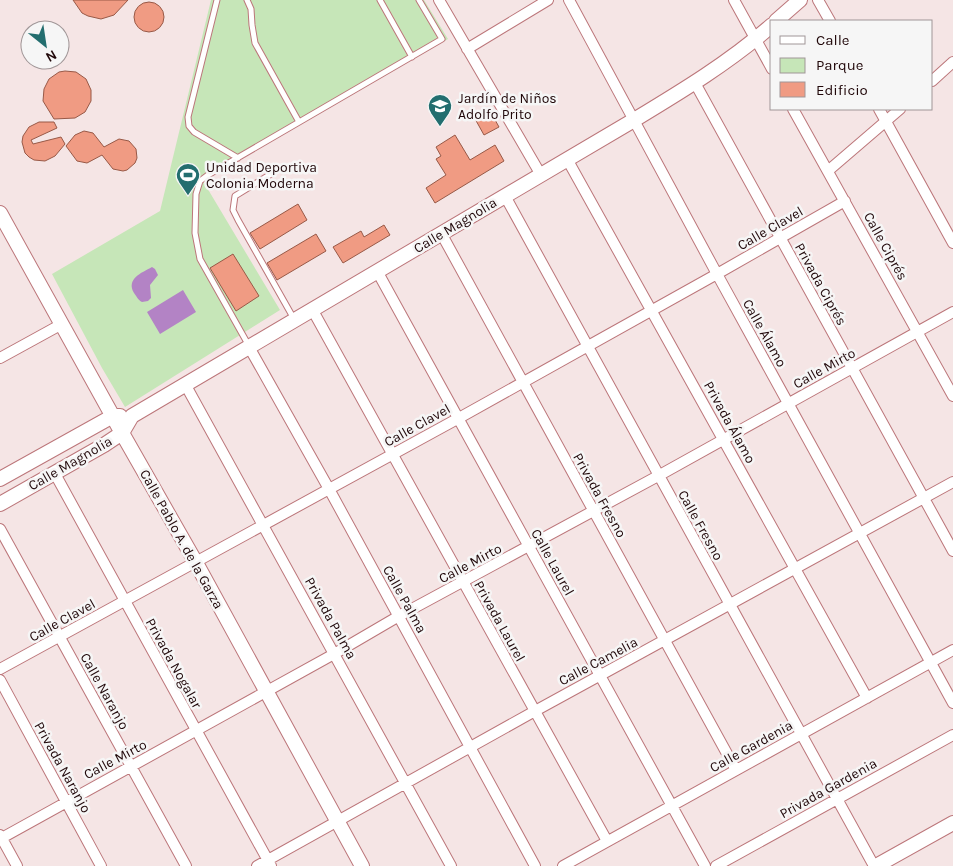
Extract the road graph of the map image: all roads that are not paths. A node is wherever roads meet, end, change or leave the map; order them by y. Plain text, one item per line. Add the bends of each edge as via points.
1 (218, 0) edge
2 (247, 0) edge
3 (380, 0) edge
4 (419, 0) edge
5 (439, 0) edge
6 (548, 0) edge
7 (569, 0) edge
8 (734, 0) edge
9 (800, 0) edge
10 (818, 0) edge
11 (777, 20) edge
12 (829, 20) edge
13 (770, 27) edge
14 (756, 39) junction
15 (467, 49) junction
16 (412, 57) junction
17 (953, 62) edge
18 (770, 65) edge
19 (933, 80) edge
20 (695, 83) junction
21 (880, 110) edge
22 (899, 110) edge
23 (795, 111) edge
24 (634, 120) junction
25 (886, 121) junction
26 (299, 122) junction
27 (238, 158) junction
28 (567, 159) junction
29 (829, 170) junction
30 (271, 174) dead end
31 (540, 175) junction
32 (505, 196) junction
33 (845, 201) junction
34 (0, 213) edge
35 (441, 233) junction
36 (780, 238) junction
37 (953, 242) edge
38 (377, 271) junction
39 (717, 274) junction
40 (312, 309) junction
41 (652, 310) junction
42 (953, 312) edge
43 (294, 320) junction
44 (62, 324) junction
45 (918, 332) junction
46 (587, 346) junction
47 (249, 347) junction
48 (0, 358) edge
49 (852, 368) junction
50 (522, 382) junction
51 (185, 384) junction
52 (953, 396) edge
53 (788, 404) junction
54 (113, 416) junction
55 (132, 416) junction
56 (458, 418) junction
57 (122, 433) junction
58 (724, 439) junction
59 (393, 454) junction
60 (54, 472) junction
61 (658, 476) junction
62 (0, 479) edge
63 (953, 482) edge
64 (329, 489) junction
65 (923, 499) junction
66 (0, 504) edge
67 (593, 511) junction
68 (264, 525) junction
69 (0, 529) edge
70 (859, 533) junction
71 (529, 547) junction
72 (953, 551) edge
73 (195, 561) junction
74 (795, 568) junction
75 (463, 583) junction
76 (124, 601) junction
77 (730, 605) junction
78 (399, 616) junction
79 (60, 637) junction
80 (665, 641) junction
81 (953, 650) edge
82 (334, 654) junction
83 (930, 663) junction
84 (0, 669) edge
85 (600, 676) junction
86 (0, 680) edge
87 (267, 691) junction
88 (867, 698) junction
89 (953, 704) edge
90 (534, 711) junction
91 (196, 731) junction
92 (801, 734) junction
93 (953, 735) edge
94 (470, 747) junction
95 (131, 767) junction
96 (736, 770) junction
97 (406, 783) junction
98 (836, 799) junction
99 (66, 801) junction
100 (671, 806) junction
101 (337, 821) junction
102 (953, 823) edge
103 (1, 837) edge
104 (607, 841) junction
105 (270, 863) edge
106 (17, 866) edge
107 (101, 866) edge
108 (186, 866) edge
109 (257, 866) edge
110 (362, 866) edge
111 (450, 866) edge
112 (535, 866) edge
113 (563, 866) edge
114 (705, 866) edge
115 (716, 866) edge
116 (875, 866) edge

1 - 27 lane via 188,117 189,126
2 - 26 lane via 255,43
3 - 16 lane
4 - 16 lane via 442,39
5 - 15 street
6 - 15 street
7 - 24 street, Calle Álamo
8 - 14 street
9 - 11 street
10 - 12 street
13 - 14 street, Calle Magnolia
14 - 18 street
14 - 20 street, Calle Magnolia
15 - 31 street
16 - 26 lane
17 - 19 street
20 - 24 street, Calle Magnolia
20 - 36 street, Privada Ciprés
21 - 25 street
22 - 25 street
23 - 29 street, Calle Ciprés
24 - 28 street, Calle Magnolia
24 - 39 street, Calle Álamo
25 - 29 street
25 - 37 street
26 - 27 lane
27 - 47 lane via 200,181 196,194 195,233 200,259
28 - 31 street, Calle Magnolia
28 - 41 street, Privada Álamo
29 - 33 street, Calle Ciprés
30 - 43 lane via 235,196 233,210
31 - 32 street, Calle Magnolia
32 - 35 street, Calle Magnolia
32 - 46 street, Calle Fresno
33 - 36 street, Calle Clavel
33 - 45 street, Calle Ciprés
34 - 44 street, Calle Pablo A. de la Garza
35 - 38 street, Calle Magnolia
35 - 50 street, Privada Fresno
36 - 39 street, Calle Clavel
36 - 49 street, Privada Ciprés
38 - 40 street, Calle Magnolia
38 - 56 street, Calle Laurel
39 - 41 street, Calle Clavel
39 - 53 street, Calle Álamo
40 - 43 street, Calle Magnolia
40 - 59 street, Privada Laurel
41 - 46 street, Calle Clavel
41 - 58 street, Privada Álamo
42 - 45 street, Calle Mirto
43 - 47 street, Calle Magnolia
44 - 48 street
44 - 54 street, Calle Pablo A. de la Garza
45 - 49 street, Calle Mirto
45 - 52 street, Calle Ciprés
46 - 50 street, Calle Clavel
46 - 61 street, Calle Fresno
47 - 51 street, Calle Magnolia
47 - 64 street, Calle Palma
49 - 53 street, Calle Mirto
49 - 65 street, Privada Ciprés
50 - 56 street, Calle Clavel
50 - 67 street, Privada Fresno
51 - 55 street, Calle Magnolia
51 - 68 street, Privada Palma
53 - 58 street, Calle Mirto
53 - 70 street, Calle Álamo
54 - 55 street, Calle Magnolia
54 - 57 street, Calle Pablo A. de la Garza
54 - 62 street, Calle Magnolia
55 - 57 street, Calle Magnolia
56 - 59 street, Calle Clavel
56 - 71 street, Calle Laurel
57 - 60 street, Calle Magnolia
57 - 73 street, Calle Pablo A. de la Garza
58 - 61 street, Calle Mirto
58 - 74 street, Privada Álamo
59 - 64 street, Calle Clavel
59 - 75 street, Privada Laurel
60 - 66 street, Calle Magnolia
60 - 76 street, Privada Nogalar
61 - 67 street, Calle Mirto
61 - 77 street, Calle Fresno
63 - 65 street, Calle Camelia
64 - 68 street, Calle Clavel
64 - 78 street, Calle Palma
65 - 70 street, Calle Camelia
65 - 72 street, Privada Ciprés
67 - 71 street, Calle Mirto
67 - 80 street, Privada Fresno
68 - 73 street, Calle Clavel
68 - 82 street, Privada Palma
69 - 79 street, Calle Naranjo
70 - 74 street, Calle Camelia
70 - 83 street, Calle Álamo
71 - 75 street, Calle Mirto
71 - 85 street, Calle Laurel
73 - 76 street, Calle Clavel
73 - 87 street, Calle Pablo A. de la Garza
74 - 77 street, Calle Camelia
74 - 88 street, Privada Álamo
75 - 78 street, Calle Mirto
75 - 90 street, Privada Laurel
76 - 79 street, Calle Clavel
76 - 91 street, Privada Nogalar
77 - 80 street, Calle Camelia
77 - 92 street, Calle Fresno
78 - 82 street, Calle Mirto
78 - 94 street, Calle Palma
79 - 84 street, Calle Clavel
79 - 95 street, Calle Naranjo
80 - 85 street, Calle Camelia
80 - 96 street, Privada Fresno
81 - 83 street, Calle Gardenia
82 - 87 street, Calle Mirto
82 - 97 street, Privada Palma
83 - 88 street, Calle Gardenia
83 - 89 street, Calle Álamo
85 - 90 street, Calle Camelia
85 - 100 street, Calle Laurel
86 - 99 street, Privada Naranjo
87 - 91 street, Calle Mirto
87 - 101 street, Calle Pablo A. de la Garza
88 - 92 street, Calle Gardenia
90 - 94 street, Calle Camelia
90 - 104 street, Privada Laurel
91 - 95 street, Calle Mirto
91 - 105 street, Privada Nogalar
92 - 96 street, Calle Gardenia
92 - 98 street, Calle Fresno
93 - 98 street, Privada Gardenia
94 - 97 street, Calle Camelia
94 - 112 street, Calle Palma
95 - 99 street, Calle Mirto
95 - 108 street, Calle Naranjo
96 - 100 street, Calle Gardenia
97 - 101 street, Calle Camelia
97 - 111 street, Privada Palma
98 - 115 street, Privada Gardenia
98 - 116 street, Calle Fresno
99 - 103 street, Calle Mirto
99 - 107 street, Privada Naranjo
100 - 104 street, Calle Gardenia
100 - 114 street, Calle Laurel
101 - 105 street, Calle Camelia
101 - 110 street, Calle Pablo A. de la Garza
102 - 116 street
103 - 106 street
104 - 113 street, Calle Gardenia
105 - 109 street, Calle Camelia

